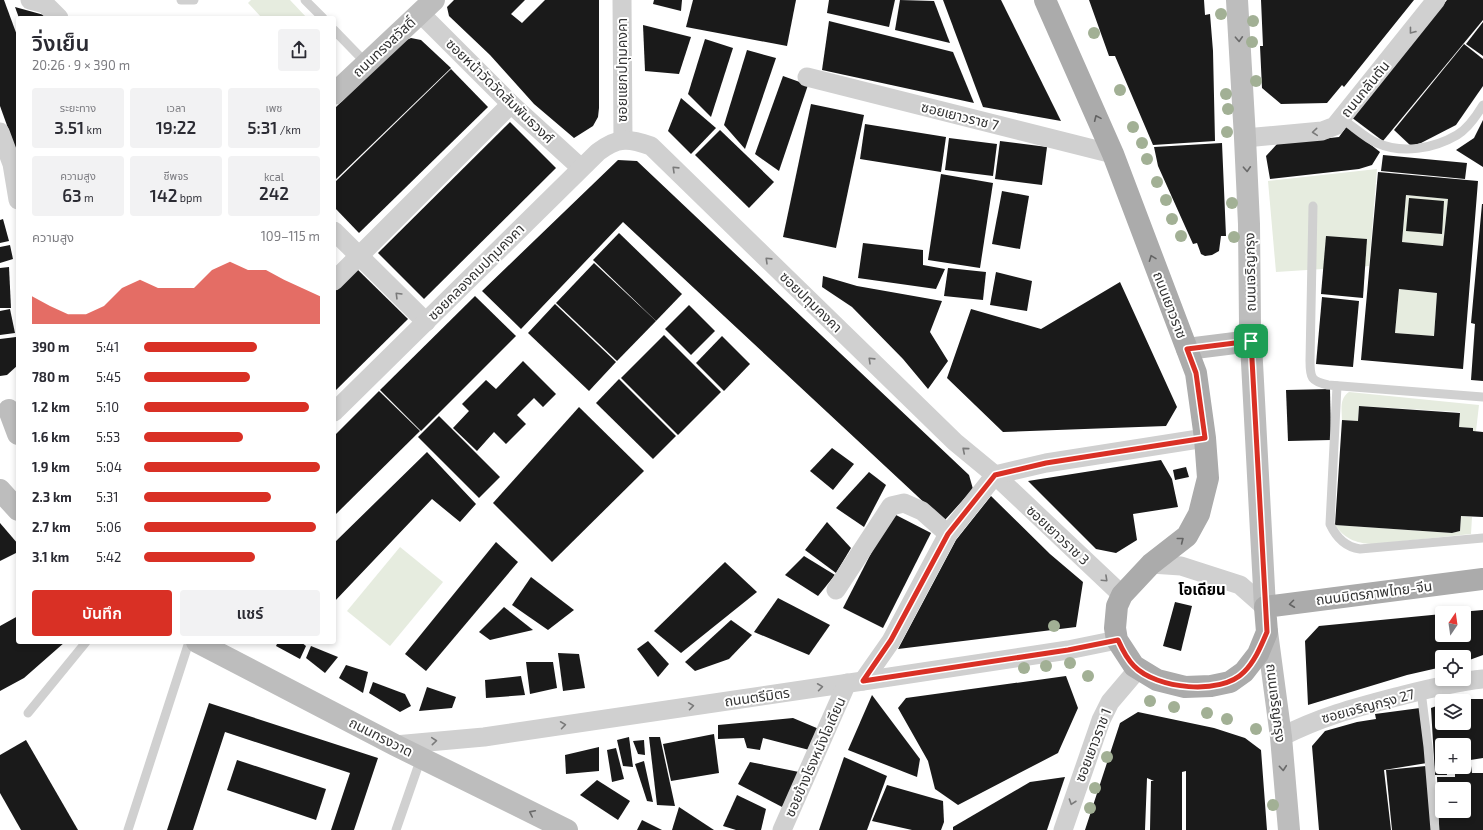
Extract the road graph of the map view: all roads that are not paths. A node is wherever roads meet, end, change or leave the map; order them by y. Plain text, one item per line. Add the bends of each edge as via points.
1 (30, 0) edge
2 (181, 0) edge
3 (194, 0) edge
4 (305, 0) edge
5 (622, 0) edge
6 (1045, 0) edge
7 (1237, 0) edge
8 (1436, 0) edge
9 (427, 7) edge
10 (57, 16) edge
11 (321, 16) edge
12 (336, 32) edge
13 (367, 64) junction
14 (807, 77) dead end
15 (336, 92) edge
16 (511, 104) junction
17 (1483, 105) edge
18 (1342, 119) junction
19 (0, 132) edge
20 (1246, 138) junction
21 (622, 140) junction
22 (1113, 154) junction
23 (581, 168) junction
24 (16, 188) edge
25 (1313, 206) dead end
26 (336, 233) edge
27 (359, 256) junction
28 (336, 279) edge
29 (426, 322) junction
30 (1251, 341) junction
31 (1187, 349) junction
32 (1337, 386) junction
33 (1483, 397) edge
34 (9, 410) edge
35 (336, 410) edge
36 (16, 429) edge
37 (1205, 438) junction
38 (995, 475) junction
39 (0, 490) edge
40 (16, 508) edge
41 (948, 534) junction
42 (1483, 538) edge
43 (1151, 564) junction
44 (1483, 579) edge
45 (836, 590) dead end
46 (1122, 595) junction
47 (1265, 607) junction
48 (1267, 632) junction
49 (1118, 640) junction
50 (84, 644) edge
51 (188, 644) edge
52 (201, 644) edge
53 (1138, 669) junction
54 (1483, 679) edge
55 (855, 682) junction
56 (1421, 691) junction
57 (28, 713) dead end
58 (1281, 737) junction
59 (395, 745) junction
60 (421, 758) junction
61 (128, 830) edge
62 (396, 830) edge
63 (567, 830) edge
64 (782, 830) edge
65 (1063, 830) edge
66 (1289, 830) edge
67 (1435, 830) edge

1 - 10 street via 45,4
2 - 3 lane
4 - 11 lane
5 - 21 street, ซอยแยกปทุมคงคา
22 -> 6 main road, ถนนเยาวราช
7 -> 20 main road, ถนนเจริญกรุง
8 -> 18 street, ถนนกลันตัน
9 - 13 main road, ถนนทรงสวัสดิ์
9 - 16 street, ซอยหน้าวัดวัดสัมพันธวงศ์
12 - 13 lane
13 - 15 main road, ถนนทรงสวัสดิ์
14 - 22 street, ซอยเยาวราช 7
16 - 23 street, ซอยหน้าวัดวัดสัมพันธวงศ์
16 - 27 street
17 - 18 lane via 1458,135 1436,144 1410,149 1387,147 1375,142
18 -> 20 street, ถนนกลันตัน via 1335,126 1322,131
19 - 24 street via 12,164
20 -> 30 main road, ถนนเจริญกรุง
21 - 23 street, ซอยคลองถมปทุมคงคา via 610,143
38 -> 21 street, ซอยปทุมคงคา via 955,442 651,146 637,141
31 -> 22 main road, ถนนเยาวราช
23 - 29 street, ซอยคลองถมปทุมคงคา
25 - 32 lane via 1310,375 1314,381
26 - 27 street
27 - 28 street
29 -> 27 street
29 - 35 street, ซอยคลองถมปทุมคงคา
30 - 31 main road
30 - 47 main road, ถนนเจริญกรุง
31 - 37 main road, ถนนเยาวราช via 1196,373
32 - 33 lane
32 - 42 lane via 1330,524 1340,539 1360,549
34 - 36 main road
37 - 38 street via 1046,463
43 -> 37 main road, ถนนเยาวราช via 1187,536 1199,514 1208,478
38 - 41 street, ซอยข้างโรงหนังโอเดียน
38 -> 46 street, ซอยเยาวราช 3
39 - 40 main road
41 - 45 street via 922,511 904,503 891,506
41 - 55 street, ซอยข้างโรงหนังโอเดียน via 891,640
43 - 46 main road, ถนนเยาวราช
43 - 47 street via 1181,566 1240,585
44 -> 47 main road, ถนนมิตรภาพไทย-จีน
46 - 49 main road, ถนนเยาวราช via 1117,606 1115,628
47 - 48 main road, ถนนเจริญกรุง
48 - 53 main road, ถนนเยาวราช via 1253,660 1244,672 1230,682 1185,687 1157,680
48 - 58 main road, ถนนเจริญกรุง
49 - 53 main road, ถนนเยาวราช
49 - 55 street, ถนนตรีมิตร
50 - 57 lane
51 - 61 lane
52 - 59 main road, ถนนทรงวาด
53 -> 65 street, ซอยเยาวราช 1 via 1110,702 1101,720
54 - 56 street, ซอยเจริญกรุง 27
59 -> 55 street, ถนนตรีมิตร via 484,737
55 - 64 street, ซอยข้างโรงหนังโอเดียน
56 - 58 street, ซอยเจริญกรุง 27 via 1337,712
56 - 67 lane
58 -> 66 main road, ถนนเจริญกรุง
59 - 60 main road, ถนนทรงวาด
60 - 62 lane
63 -> 60 main road, ถนนทรงวาด

